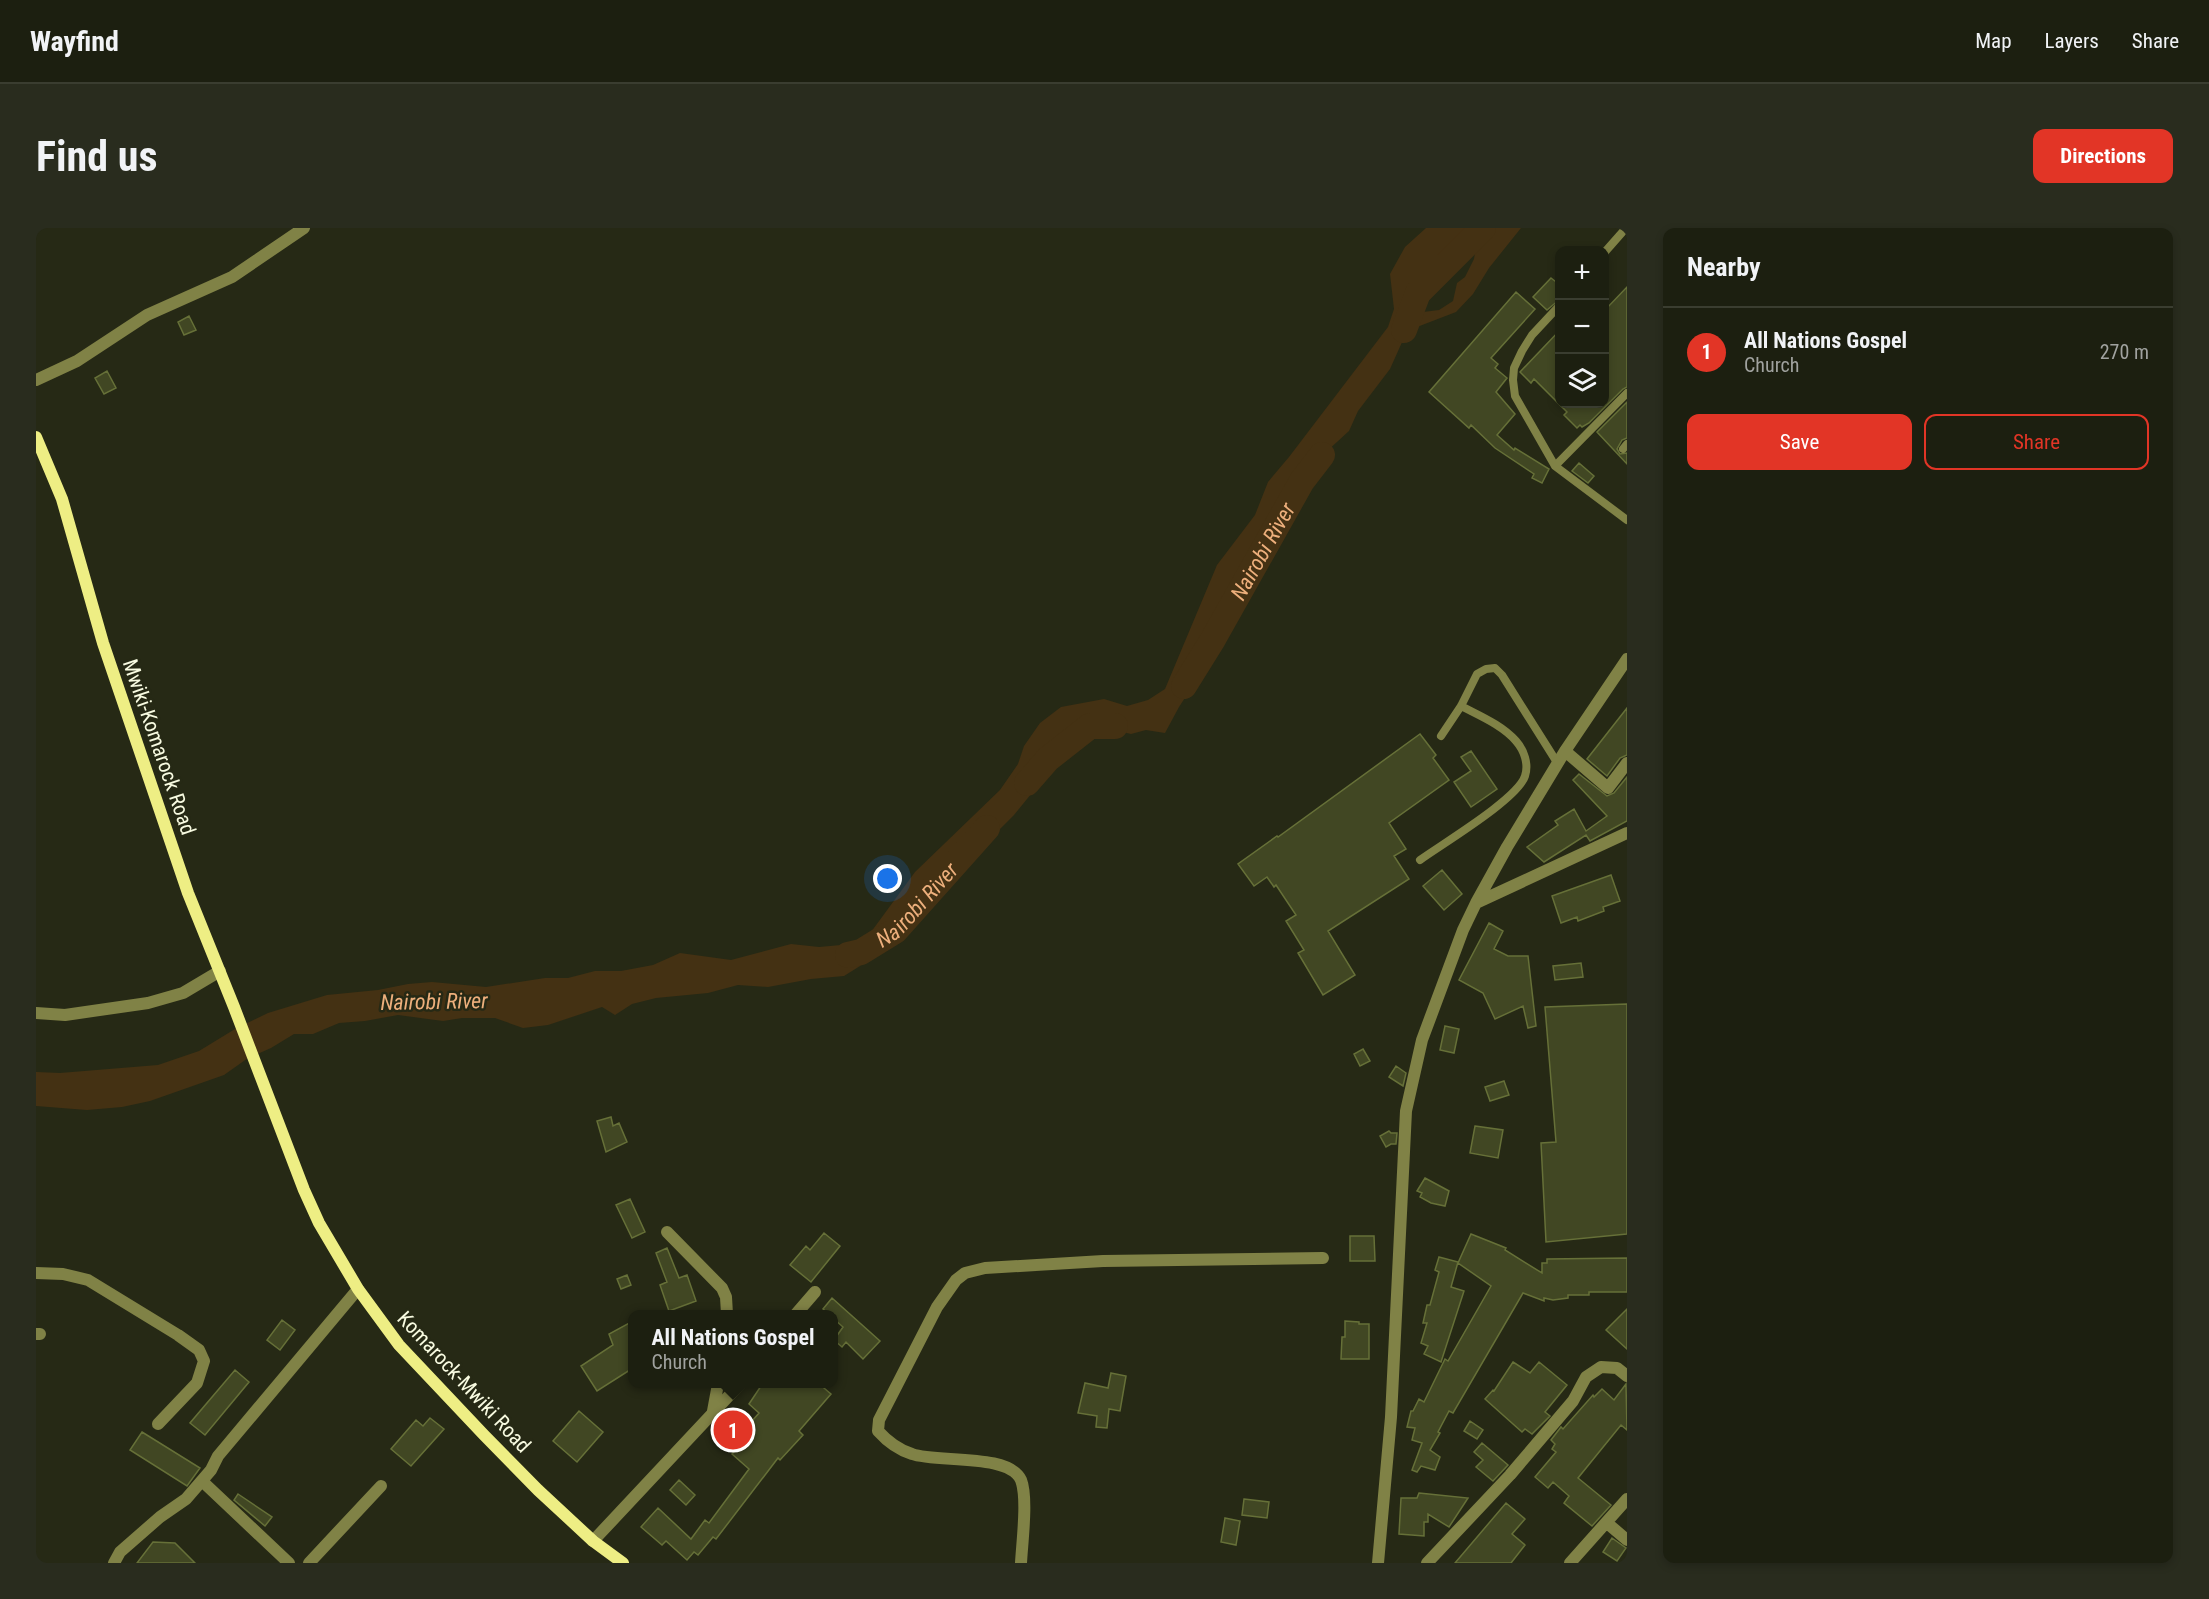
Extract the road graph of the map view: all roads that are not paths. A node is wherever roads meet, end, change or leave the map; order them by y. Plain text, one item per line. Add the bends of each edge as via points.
1 (304, 228) edge
2 (1626, 228) edge
3 (1609, 248) edge
4 (1555, 310) edge
5 (36, 381) edge
6 (1627, 393) edge
7 (36, 438) edge
8 (1555, 466) junction
9 (1627, 520) edge
10 (1627, 659) edge
11 (1461, 706) junction
12 (1441, 736) dead end
13 (1565, 752) junction
14 (1627, 763) edge
15 (1558, 764) junction
16 (1627, 833) edge
17 (1420, 860) dead end
18 (1476, 903) junction
19 (220, 971) junction
20 (36, 1013) edge
21 (256, 1067) joint
22 (667, 1232) dead end
23 (1323, 1258) dead end
24 (36, 1273) edge
25 (358, 1289) junction
26 (815, 1292) dead end
27 (727, 1310) edge
28 (799, 1310) edge
29 (1627, 1376) edge
30 (717, 1388) edge
31 (735, 1388) edge
32 (713, 1412) junction
33 (158, 1424) dead end
34 (202, 1481) junction
35 (381, 1486) dead end
36 (1627, 1499) edge
37 (1607, 1523) junction
38 (1627, 1540) edge
39 (593, 1541) junction
40 (114, 1563) edge
41 (289, 1563) edge
42 (309, 1563) edge
43 (623, 1563) edge
44 (1021, 1563) edge
45 (1378, 1563) edge
46 (1427, 1563) edge
47 (1570, 1563) edge

1 - 5 street via 232,277 147,315 76,361
2 - 3 lane
4 - 8 lane via 1522,351 1513,380 1515,396
6 - 8 lane
7 - 19 main road, Mwiki-Komarock Road via 62,499 103,643 188,893
8 - 9 lane
10 - 13 street
11 - 12 lane
11 - 15 lane via 1477,674 1495,668
11 - 17 lane via 1502,728 1517,742 1526,756 1525,776 1515,791
13 - 14 street via 1608,788
13 - 15 street
15 - 18 street
16 - 18 street
18 - 45 street via 1422,1040 1406,1111 1391,1417
19 - 20 street via 183,993 148,1003 65,1015
19 - 21 main road, Mwiki-Komarock Road
21 - 25 main road, Komarock-Mwiki Road via 319,1223
22 - 27 street via 722,1288
23 - 44 street via 1103,1261 985,1268 965,1273 956,1280 937,1307 884,1409 878,1431 911,1454 957,1458 1016,1472 1024,1498
24 - 33 street via 87,1280 199,1350 204,1361 197,1383
25 - 34 street via 218,1456
25 - 39 main road, Komarock-Mwiki Road via 399,1345 431,1380
26 - 28 street
29 - 46 street via 1617,1368 1601,1367 1586,1377 1573,1401 1510,1475
30 - 32 street
31 - 32 street
32 - 39 street
34 - 40 street via 186,1499 120,1552
34 - 41 street
35 - 42 street
36 - 37 street
37 - 38 street
37 - 47 street
39 - 43 main road, Komarock-Mwiki Road

